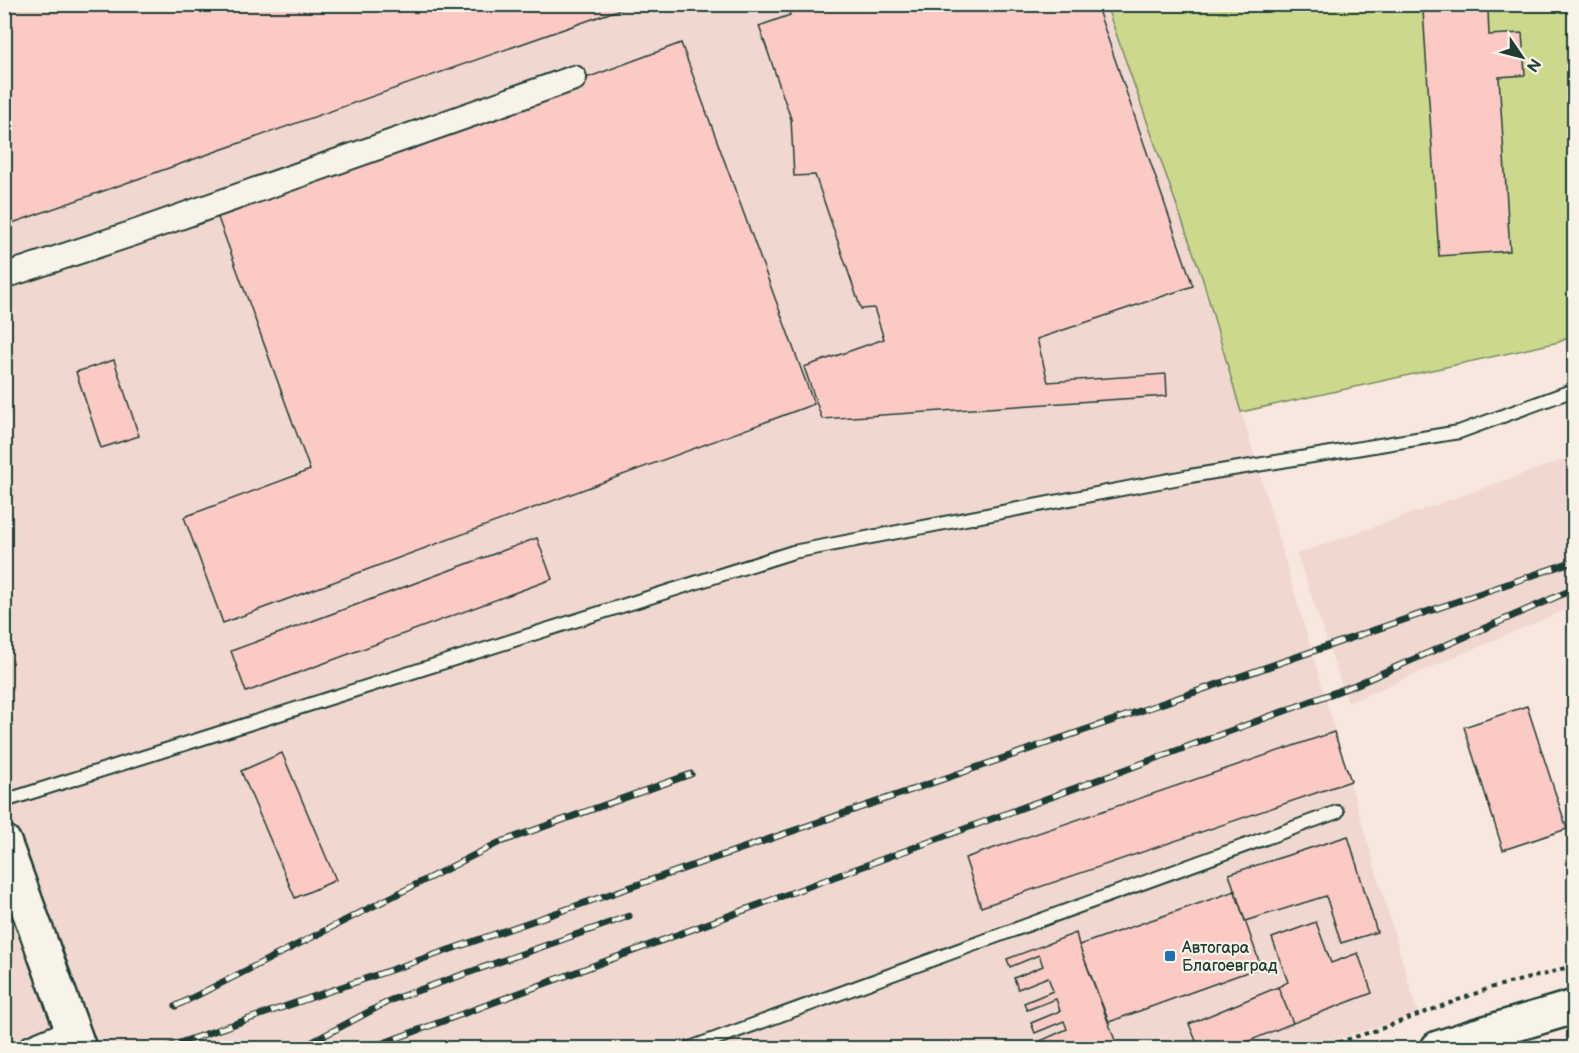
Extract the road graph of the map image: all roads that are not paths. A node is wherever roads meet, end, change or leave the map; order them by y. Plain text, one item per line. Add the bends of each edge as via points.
1 (574, 78) dead end
2 (4, 276) edge
3 (1575, 390) edge
4 (4, 801) edge
5 (1337, 812) dead end
6 (4, 842) edge
7 (1575, 1007) edge
8 (75, 1040) edge
9 (1475, 1042) edge
10 (31, 1048) edge
11 (690, 1048) edge
12 (1438, 1048) edge

1 - 2 street
3 - 4 lane via 1459,432 1190,476 793,552
5 - 11 lane
6 - 8 street
7 - 9 street
8 - 10 street
9 - 12 street

